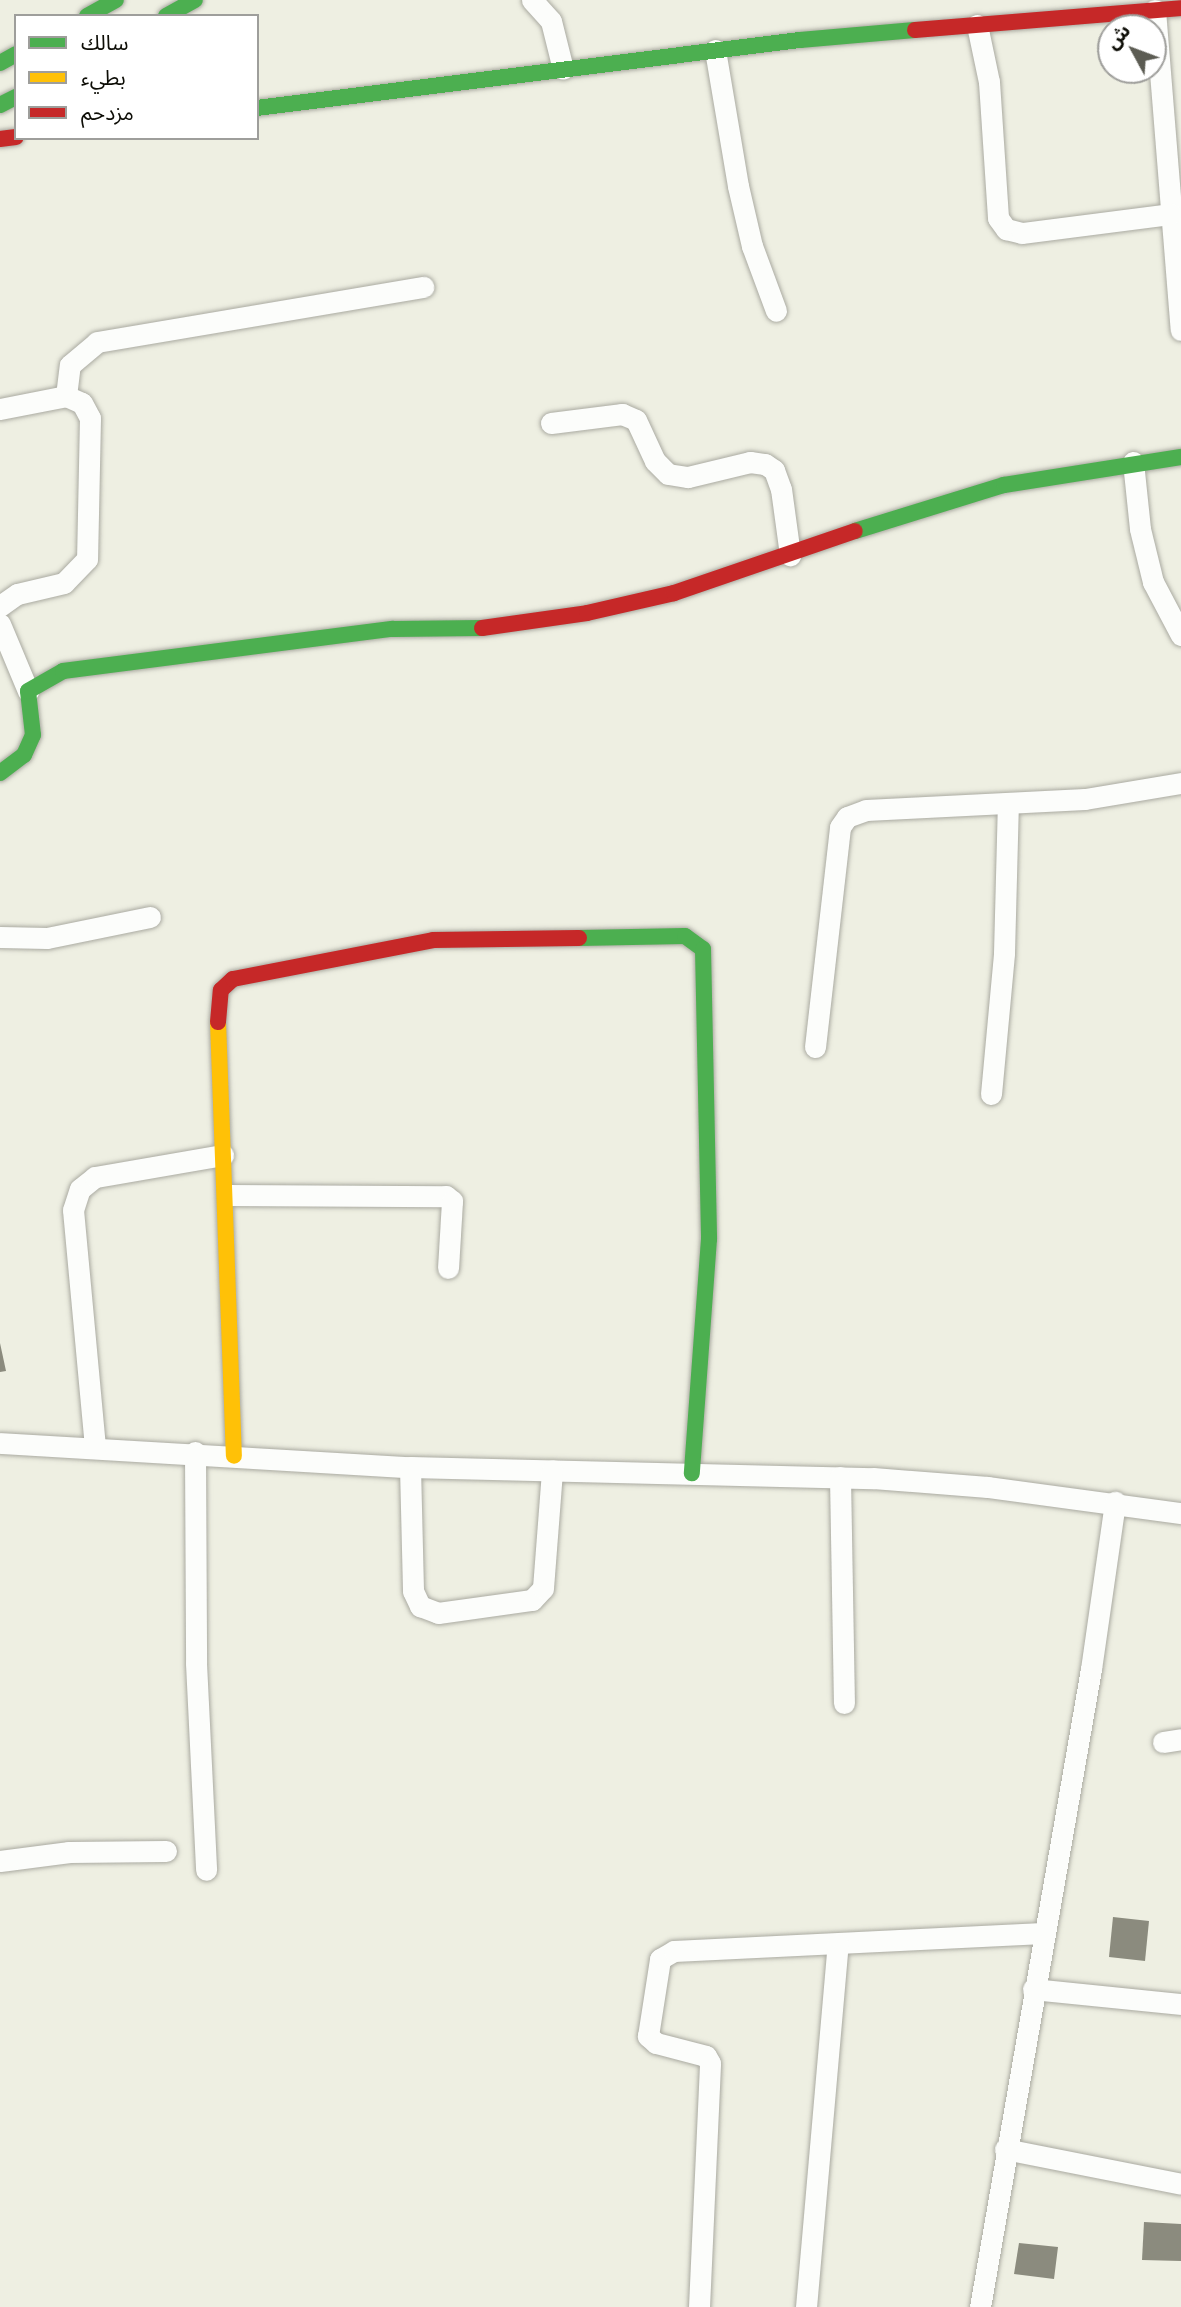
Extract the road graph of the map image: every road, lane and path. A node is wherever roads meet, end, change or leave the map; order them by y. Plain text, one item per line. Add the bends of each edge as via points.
1 (116, 0) edge
2 (195, 0) edge
3 (532, 0) edge
4 (1181, 8) edge
5 (1155, 10) junction
6 (91, 14) edge
7 (170, 14) edge
8 (978, 25) junction
9 (715, 50) junction
10 (563, 69) junction
11 (259, 108) edge
12 (1171, 214) junction
13 (423, 287) dead end
14 (776, 311) dead end
15 (1181, 330) edge
16 (66, 396) junction
17 (0, 409) edge
18 (551, 423) dead end
19 (1181, 457) edge
20 (1133, 462) junction
21 (790, 555) junction
22 (0, 606) edge
23 (0, 624) edge
24 (1181, 635) edge
25 (29, 691) junction
26 (0, 773) edge
27 (1181, 783) edge
28 (1008, 804) junction
29 (150, 917) dead end
30 (0, 937) edge
31 (815, 1046) dead end
32 (991, 1094) dead end
33 (223, 1155) junction
34 (228, 1195) junction
35 (448, 1268) dead end
36 (0, 1443) edge
37 (95, 1447) junction
38 (195, 1452) junction
39 (234, 1456) junction
40 (410, 1467) junction
41 (552, 1470) junction
42 (692, 1473) junction
43 (840, 1477) junction
44 (1115, 1502) junction
45 (1181, 1513) edge
46 (844, 1703) dead end
47 (166, 1851) dead end
48 (0, 1861) edge
49 (206, 1870) dead end
50 (1043, 1933) junction
51 (838, 1944) junction
52 (1033, 1989) junction
53 (1181, 2004) edge
54 (1005, 2149) junction
55 (1181, 2184) edge
56 (699, 2307) edge
57 (806, 2307) edge
58 (980, 2307) edge

1 - 6 main road
2 - 7 main road
3 - 10 street via 551,21
4 - 5 main road
5 - 8 main road
5 - 12 street
8 - 9 main road
8 - 12 street via 989,82 998,218 1006,229 1022,233
9 - 10 main road
9 - 14 street via 741,198
10 - 11 main road
12 - 15 street
13 - 16 street via 97,342 70,365
16 - 17 street
16 - 22 street via 82,403 90,418 87,559 64,583 17,594
18 - 21 street via 599,415 629,417 645,433 655,461 667,474 688,477 750,462 765,464 774,470 781,489
19 - 20 main road
20 - 21 main road via 958,497
20 - 24 street via 1140,529 1153,582
21 - 25 main road via 674,593 587,613 463,631 393,629 186,652 63,671
23 - 25 street
25 - 26 main road via 33,735 24,755
27 - 28 street via 1085,799
28 - 31 street via 866,810 847,817 840,827
28 - 32 street via 1004,953
29 - 30 street via 47,938
33 - 34 main road
33 - 37 street via 95,1177 80,1189 73,1210
33 - 42 main road via 217,1008 222,990 233,979 433,940 685,936 696,941 703,949 705,965 709,1239
34 - 35 street via 446,1196 452,1201
34 - 39 main road
36 - 37 street
37 - 38 street
38 - 39 street
38 - 49 street via 196,1663
39 - 40 street
40 - 41 street
40 - 41 street via 412,1591 420,1606 438,1614 532,1600 543,1588
41 - 42 street
42 - 43 street
43 - 44 street
43 - 46 street
44 - 45 street
44 - 50 street via 1091,1669
47 - 48 street via 69,1852
50 - 51 street
50 - 52 street
51 - 56 street via 674,1951 660,1959 648,2036 656,2043 706,2056 710,2063
51 - 57 street
52 - 53 street
52 - 54 street
54 - 55 street
54 - 58 street

